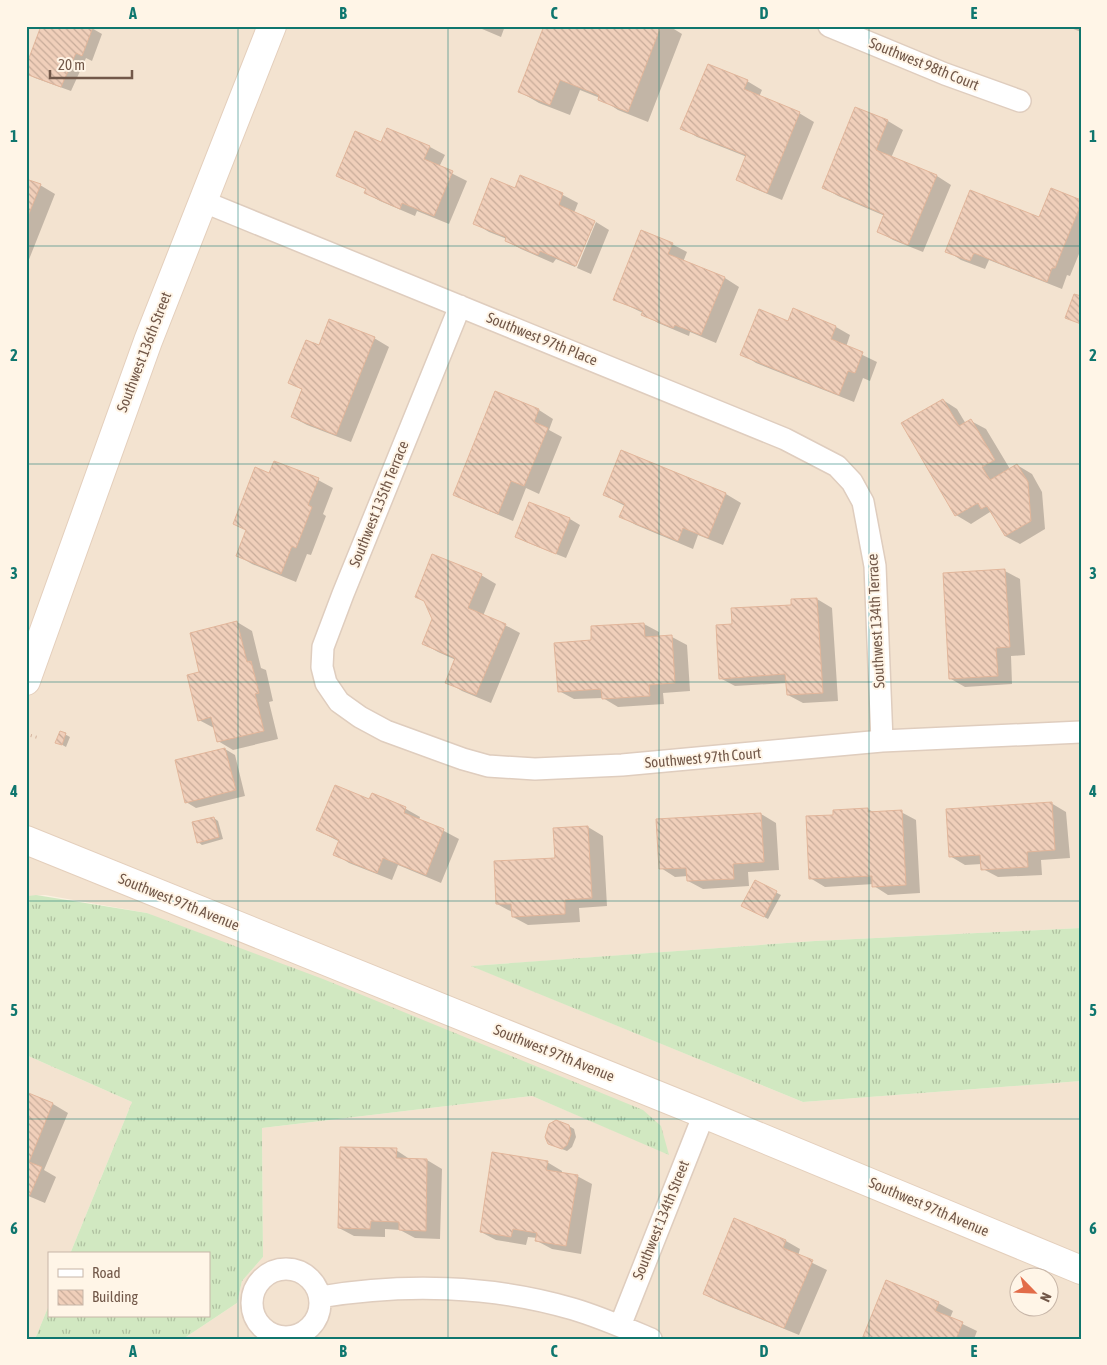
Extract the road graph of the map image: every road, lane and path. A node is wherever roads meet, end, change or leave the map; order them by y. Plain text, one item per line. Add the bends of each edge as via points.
1 (272, 26) edge
2 (829, 26) edge
3 (1020, 101) dead end
4 (202, 201) junction
5 (460, 306) junction
6 (863, 502) joint
7 (26, 681) edge
8 (340, 702) joint
9 (1081, 732) edge
10 (26, 734) edge
11 (39, 738) dead end
12 (882, 742) junction
13 (26, 840) edge
14 (704, 1114) junction
15 (1081, 1270) edge
16 (320, 1297) dead end
17 (620, 1326) junction
18 (651, 1339) edge

1 - 4 street, Southwest 136th Street
2 - 3 street, Southwest 98th Court
4 - 5 street, Southwest 97th Place
4 - 7 street, Southwest 136th Street via 132,383
5 - 6 street, Southwest 97th Place via 806,448 837,466 852,482
5 - 8 street, Southwest 135th Terrace via 326,637 323,675
6 - 12 street, Southwest 134th Terrace via 875,566
8 - 12 street, Southwest 97th Court via 386,731 463,759 511,769 622,765
9 - 12 street, Southwest 97th Court
10 - 11 path
13 - 14 street, Southwest 97th Avenue
14 - 15 street, Southwest 97th Avenue
14 - 17 street, Southwest 134th Street
16 - 17 street via 355,1291 417,1288 487,1292 573,1309
17 - 18 street

